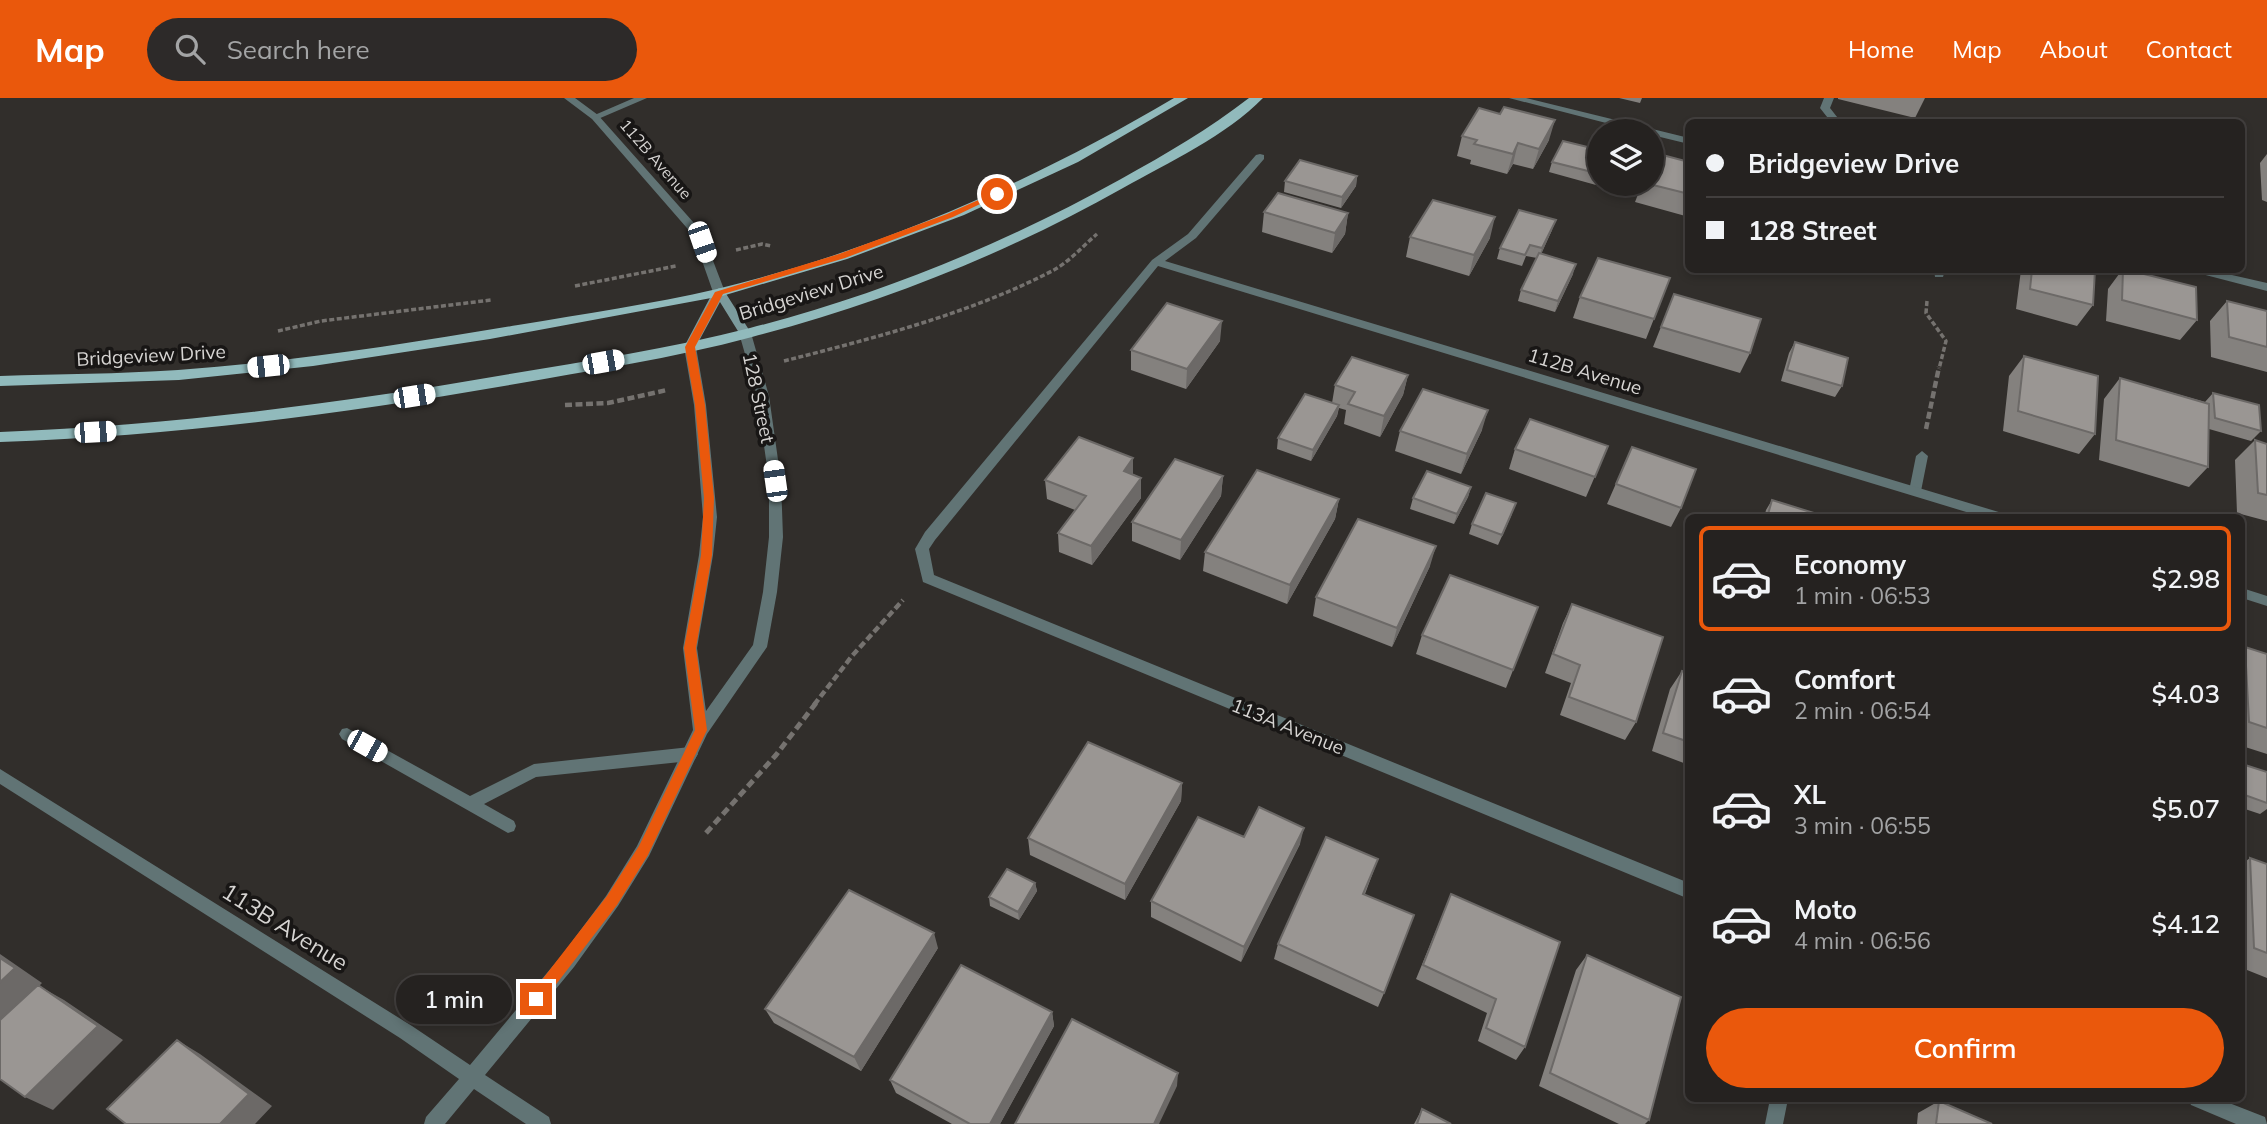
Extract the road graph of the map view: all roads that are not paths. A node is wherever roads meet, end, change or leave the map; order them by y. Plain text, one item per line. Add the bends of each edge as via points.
1 (569, 98) edge
2 (642, 98) edge
3 (1182, 98) edge
4 (1258, 98) edge
5 (1514, 98) edge
6 (1829, 98) edge
7 (595, 117) junction
8 (1598, 119) edge
9 (1834, 119) edge
10 (1664, 135) edge
11 (1685, 140) edge
12 (1260, 157) dead end
13 (1156, 262) junction
14 (2210, 273) edge
15 (2267, 287) edge
16 (719, 292) junction
17 (745, 333) junction
18 (690, 347) junction
19 (0, 380) edge
20 (0, 436) edge
21 (1922, 456) road end
22 (1915, 491) junction
23 (1989, 514) edge
24 (2245, 594) edge
25 (2267, 601) edge
26 (701, 730) junction
27 (347, 734) dead end
28 (690, 754) junction
29 (0, 776) edge
30 (470, 804) junction
31 (508, 826) dead end
32 (1685, 889) edge
33 (473, 1076) junction
34 (1778, 1102) edge
35 (2204, 1102) edge
36 (433, 1124) edge
37 (542, 1124) edge
38 (1774, 1124) edge
39 (2258, 1124) edge

1 - 7 street, 112B Avenue
2 - 7 street
3 - 16 main road, Bridgeview Drive via 1083,154 950,215 842,256
4 - 17 main road, Bridgeview Drive via 1199,139 1032,232 837,307
5 - 8 street
6 - 9 street via 1825,108
7 - 16 street, 112B Avenue via 698,234
10 - 11 street
12 - 13 street via 1192,236
13 - 22 street, 112B Avenue
13 - 32 street, 113A Avenue via 930,536 922,550 928,578
14 - 15 street
16 - 17 street, 128 Street
16 - 18 street
16 - 19 main road, Bridgeview Drive via 438,344 291,364 177,375
17 - 18 main road, Bridgeview Drive
17 - 26 street, 128 Street via 763,396 775,481 776,537 770,592 760,647
18 - 20 main road, Bridgeview Drive via 308,412 172,427
18 - 26 street via 709,504 706,555 690,648
21 - 22 street
22 - 23 street, 112B Avenue
24 - 25 street
26 - 28 street, 128 Street
27 - 30 street
28 - 30 street via 534,771
28 - 33 street, 128 Street via 612,901
29 - 33 street, 113B Avenue
30 - 31 street
33 - 36 street, 128 Street
33 - 37 street, 113B Avenue
34 - 38 street
35 - 39 street

